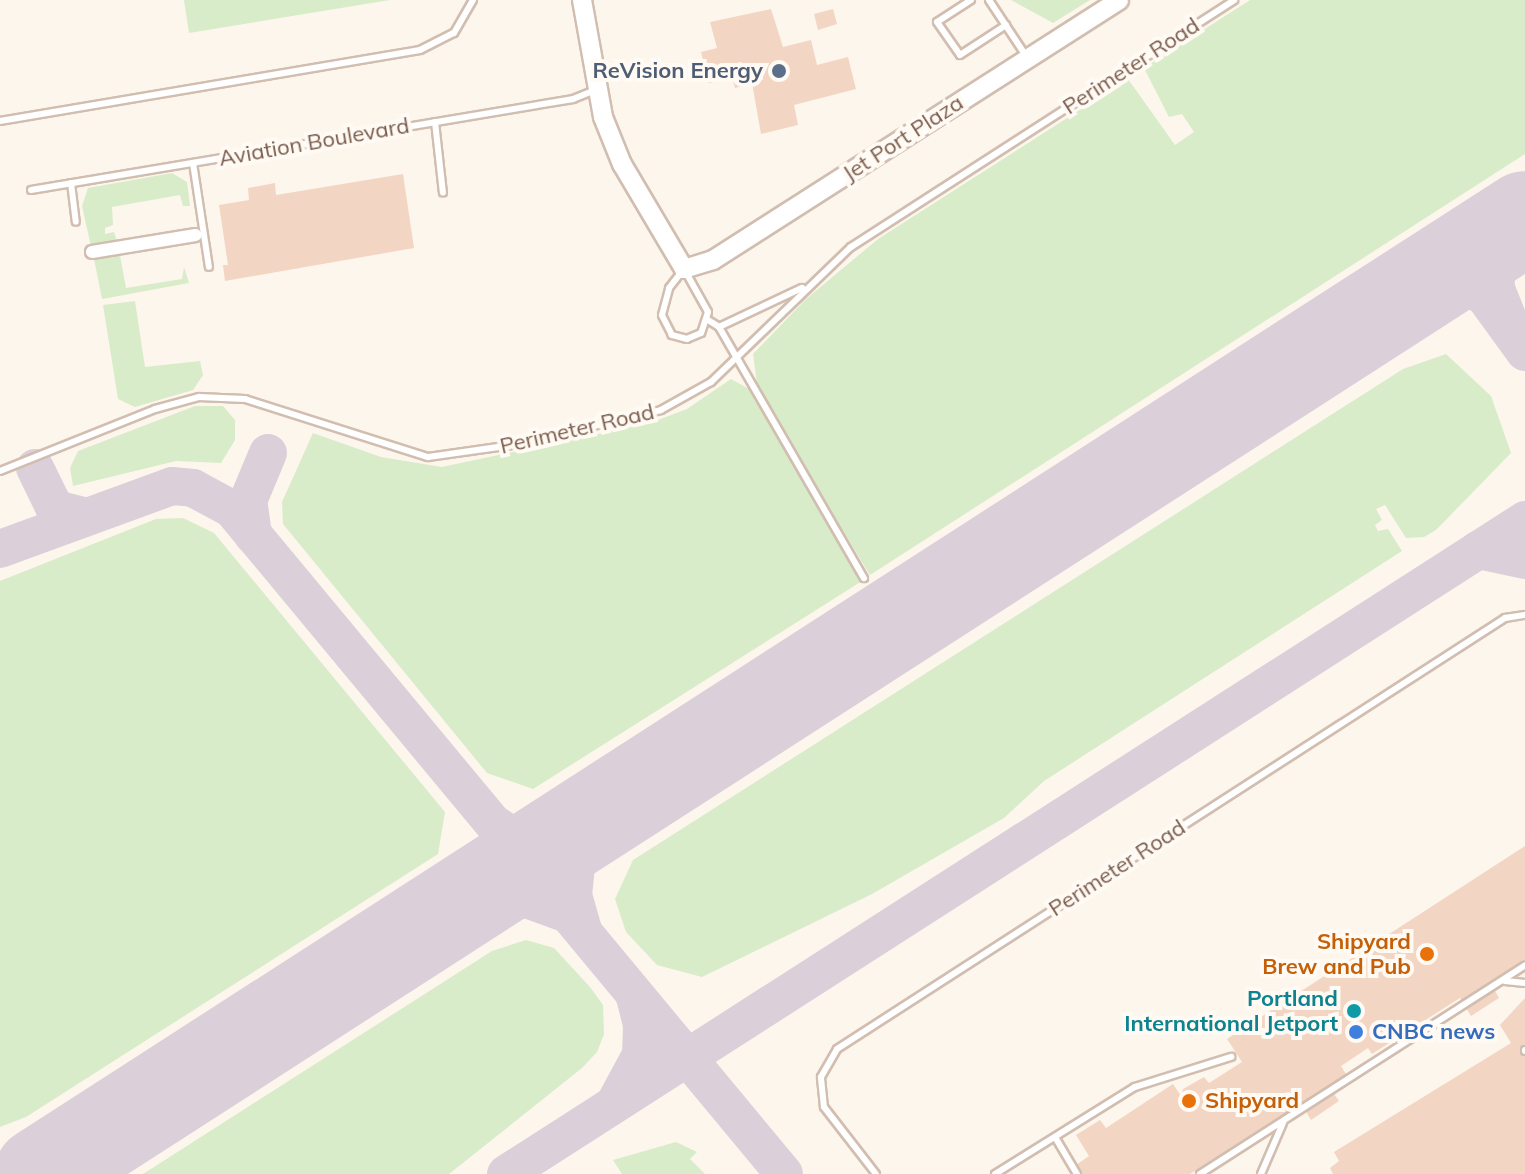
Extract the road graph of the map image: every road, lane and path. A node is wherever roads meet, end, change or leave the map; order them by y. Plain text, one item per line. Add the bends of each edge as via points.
1 (473, 0) edge
2 (582, 0) edge
3 (971, 0) edge
4 (989, 0) edge
5 (1119, 0) edge
6 (1234, 0) edge
7 (1006, 25) junction
8 (1028, 59) junction
9 (595, 90) junction
10 (0, 121) edge
11 (435, 122) junction
12 (193, 163) junction
13 (71, 183) junction
14 (31, 190) dead end
15 (443, 193) dead end
16 (76, 222) dead end
17 (196, 235) dead end
18 (92, 252) dead end
19 (209, 267) dead end
20 (684, 269) junction
21 (808, 286) junction
22 (708, 320) junction
23 (719, 327) junction
24 (735, 360) junction
25 (0, 471) edge
26 (864, 578) dead end
27 (1525, 615) edge
28 (1525, 965) edge
29 (1505, 981) junction
30 (1525, 983) edge
31 (1231, 1057) dead end
32 (1285, 1120) junction
33 (1055, 1137) junction
34 (876, 1174) edge
35 (995, 1174) edge
36 (1077, 1174) edge
37 (1200, 1174) edge
38 (1261, 1174) edge

1 - 10 lane via 454,33 420,50
2 - 9 street
3 - 7 lane via 937,22 960,55
4 - 7 lane
5 - 8 street, Jet Port Plaza
6 - 21 lane, Perimeter Road via 877,229
7 - 8 lane
8 - 20 street, Jet Port Plaza via 713,260
9 - 11 lane, Aviation Boulevard via 573,99
9 - 20 street via 622,164
11 - 12 lane, Aviation Boulevard
11 - 15 lane
12 - 13 lane, Aviation Boulevard
12 - 19 lane
13 - 14 lane, Aviation Boulevard
13 - 16 lane
17 - 18 street
20 - 22 lane via 706,305
20 - 22 lane via 669,288 663,323 672,335 687,339 701,333
21 - 23 lane
21 - 24 lane, Perimeter Road
22 - 23 lane
23 - 24 lane
24 - 25 lane, Perimeter Road via 689,397 661,410 454,456 408,453 298,413 221,396 155,409
24 - 26 lane
27 - 34 lane, Perimeter Road via 1505,618 837,1049 821,1077 824,1107
28 - 29 lane
29 - 30 lane
29 - 32 lane
31 - 33 lane via 1135,1087
32 - 37 lane
32 - 38 lane
33 - 35 lane
33 - 36 lane

